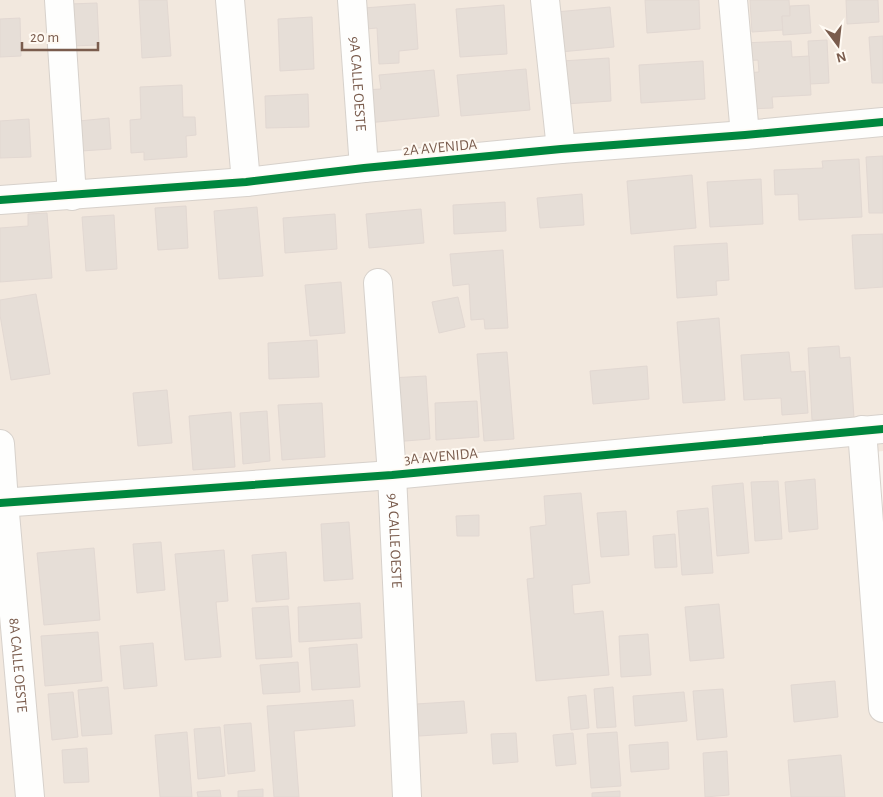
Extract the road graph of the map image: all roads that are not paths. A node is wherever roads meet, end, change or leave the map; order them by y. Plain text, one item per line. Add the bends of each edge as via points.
1 (59, 0) edge
2 (230, 0) edge
3 (352, 0) edge
4 (545, 0) edge
5 (733, 0) edge
6 (883, 122) edge
7 (745, 135) junction
8 (560, 149) junction
9 (364, 168) junction
10 (246, 182) junction
11 (72, 196) junction
12 (0, 200) edge
13 (378, 283) dead end
14 (872, 430) edge
15 (0, 444) edge
16 (392, 475) junction
17 (2, 502) edge
18 (883, 708) edge
19 (30, 797) edge
20 (407, 797) edge

1 - 11 street
2 - 10 street
3 - 9 street, 9A CALLE OESTE
4 - 8 street
5 - 7 street
6 - 7 street, 2A AVENIDA
7 - 8 street, 2A AVENIDA
8 - 9 street, 2A AVENIDA
9 - 10 street, 2A AVENIDA
10 - 11 street, 2A AVENIDA
11 - 12 street, 2A AVENIDA
13 - 16 street, 9A CALLE OESTE
14 - 16 street, 3A AVENIDA
14 - 18 street
15 - 17 street, 8A CALLE OESTE
16 - 17 street, 3A AVENIDA
16 - 20 street, 9A CALLE OESTE
17 - 19 street, 8A CALLE OESTE

